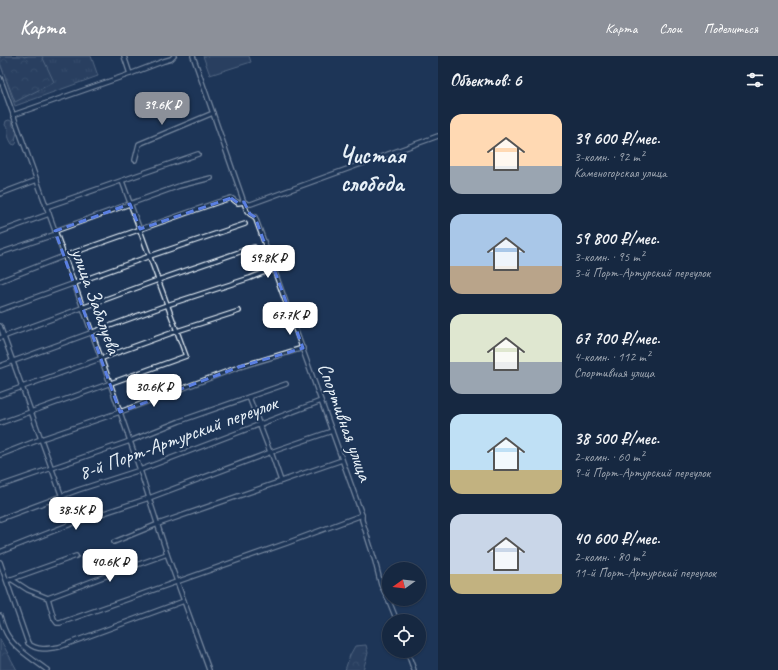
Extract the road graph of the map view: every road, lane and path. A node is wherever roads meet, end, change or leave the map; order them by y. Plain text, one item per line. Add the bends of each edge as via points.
1 (124, 56) edge
2 (174, 56) edge
3 (193, 56) edge
4 (130, 74) junction
5 (0, 78) edge
6 (213, 113) junction
7 (13, 115) junction
8 (438, 136) edge
9 (198, 154) dead end
10 (135, 160) dead end
11 (211, 178) dead end
12 (37, 180) junction
13 (122, 181) junction
14 (0, 194) edge
15 (244, 202) junction
16 (130, 204) junction
17 (46, 207) junction
18 (49, 214) junction
19 (245, 224) dead end
20 (140, 229) junction
21 (0, 232) edge
22 (55, 232) junction
23 (254, 247) dead end
24 (0, 254) edge
25 (64, 256) junction
26 (150, 256) junction
27 (280, 266) dead end
28 (274, 269) junction
29 (158, 280) junction
30 (0, 281) edge
31 (74, 284) junction
32 (167, 305) junction
33 (82, 308) junction
34 (0, 310) edge
35 (239, 311) dead end
36 (0, 326) edge
37 (177, 331) junction
38 (92, 333) junction
39 (2, 338) edge
40 (303, 348) junction
41 (101, 359) junction
42 (13, 362) junction
43 (0, 366) edge
44 (110, 383) junction
45 (286, 384) dead end
46 (22, 388) junction
47 (0, 395) edge
48 (249, 397) junction
49 (321, 400) junction
50 (31, 412) junction
51 (120, 412) junction
52 (0, 423) edge
53 (259, 424) junction
54 (332, 431) junction
55 (41, 440) junction
56 (130, 441) junction
57 (270, 452) junction
58 (0, 455) edge
59 (342, 460) junction
60 (52, 469) junction
61 (140, 470) junction
62 (281, 481) junction
63 (0, 486) edge
64 (62, 497) junction
65 (148, 498) junction
66 (362, 515) junction
67 (0, 519) edge
68 (158, 524) junction
69 (114, 542) dead end
70 (0, 552) edge
71 (167, 554) junction
72 (76, 556) dead end
73 (0, 562) edge
74 (9, 580) junction
75 (177, 582) junction
76 (48, 598) junction
77 (184, 601) junction
78 (394, 614) edge
79 (0, 616) edge
80 (410, 658) edge
81 (47, 670) edge
82 (209, 670) edge
83 (414, 670) edge

1 - 4 street
2 - 4 street
3 - 6 street, Спортивная улица
4 - 7 street
5 - 7 street, улица Забалуева
6 - 10 street via 139,144
6 - 15 street, Спортивная улица
7 - 12 street, улица Забалуева
8 - 15 street via 251,204
9 - 13 street
11 - 16 street via 179,186
12 - 14 street
12 - 17 street, улица Забалуева
13 - 16 street
13 - 17 street
15 - 20 street via 238,203 231,198
15 - 28 street, Спортивная улица via 247,211 255,217
16 - 20 street
16 - 22 street
17 - 18 street, улица Забалуева
18 - 21 street
18 - 22 street, улица Забалуева
19 - 26 street
20 - 25 street
20 - 26 street
22 - 24 street
22 - 25 street, улица Забалуева
23 - 29 street
25 - 30 street
25 - 31 street, улица Забалуева
26 - 29 street
26 - 31 street
27 - 28 street
28 - 32 street
28 - 40 street, Спортивная улица
29 - 32 street
29 - 33 street
31 - 33 street, улица Забалуева
31 - 34 street
32 - 37 street
32 - 38 street
33 - 38 street, улица Забалуева
33 - 39 street
35 - 37 street
36 - 39 street
37 - 41 street
37 - 44 street via 186,356
38 - 41 street, улица Забалуева
38 - 42 street
39 - 42 street
40 - 49 street, Спортивная улица
40 - 51 street via 239,367
41 - 44 street, улица Забалуева
41 - 46 street
42 - 43 street
42 - 46 street
44 - 50 street
44 - 51 street, улица Забалуева
45 - 48 street
46 - 47 street
46 - 50 street
48 - 53 street
48 - 56 street
49 - 53 street, 8-й Порт-Артурский переулок
49 - 54 street, Спортивная улица
50 - 52 street
50 - 55 street
51 - 55 street
51 - 56 street, улица Забалуева
53 - 57 street
53 - 61 street, 8-й Порт-Артурский переулок
54 - 57 street
54 - 59 street, Спортивная улица
55 - 58 street
55 - 60 street
56 - 60 street
56 - 61 street, улица Забалуева
57 - 62 street
57 - 65 street
59 - 62 street
59 - 66 street, Спортивная улица
60 - 63 street
60 - 64 street
61 - 64 street, 8-й Порт-Артурский переулок
61 - 65 street, улица Забалуева
62 - 68 street
64 - 67 street, 8-й Порт-Артурский переулок
65 - 68 street, улица Забалуева
65 - 70 street
66 - 75 street
66 - 78 street, Спортивная улица via 381,585
68 - 69 street
68 - 71 street, улица Забалуева
71 - 75 street, улица Забалуева
71 - 76 street
72 - 74 street
73 - 74 street
74 - 76 street
74 - 77 street via 28,643 42,649 59,647
75 - 76 street via 60,623 54,619
75 - 77 street, улица Забалуева
77 - 82 street, улица Забалуева
79 - 81 street via 12,642
80 - 83 street

